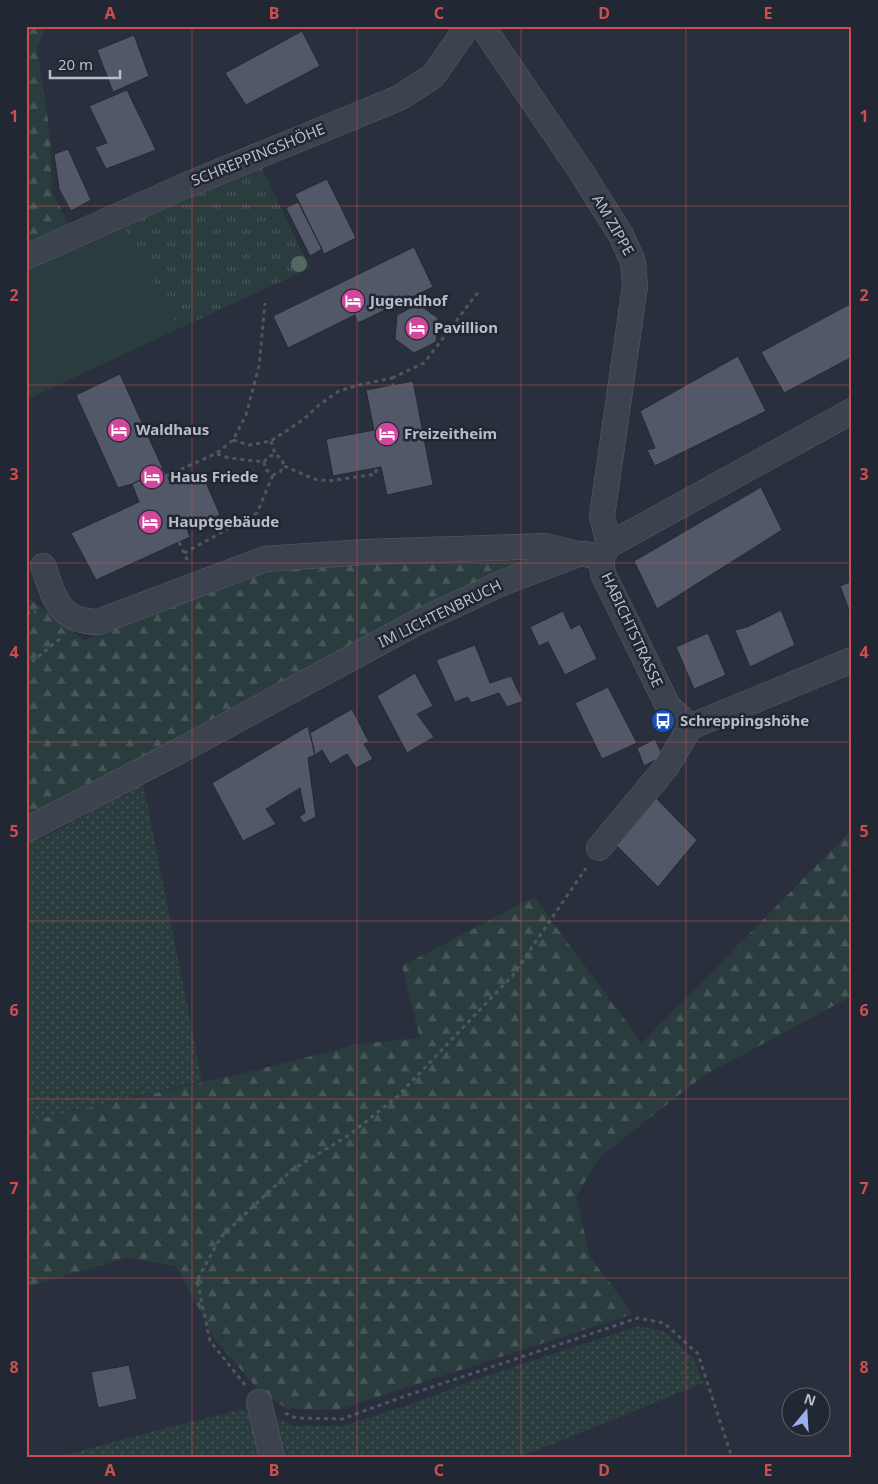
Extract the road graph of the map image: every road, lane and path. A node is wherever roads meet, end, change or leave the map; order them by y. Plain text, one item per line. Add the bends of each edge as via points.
1 (468, 26) edge
2 (482, 26) edge
3 (26, 257) edge
4 (479, 291) dead end
5 (265, 303) dead end
6 (392, 378) junction
7 (393, 385) dead end
8 (852, 412) edge
9 (233, 440) junction
10 (271, 441) junction
11 (217, 453) junction
12 (276, 454) junction
13 (264, 462) junction
14 (284, 466) junction
15 (376, 468) dead end
16 (273, 475) junction
17 (166, 476) dead end
18 (184, 552) dead end
19 (596, 552) junction
20 (43, 566) dead end
21 (62, 637) dead end
22 (852, 660) edge
23 (26, 667) edge
24 (690, 727) junction
25 (26, 830) edge
26 (599, 848) joint
27 (259, 1402) junction
28 (272, 1458) edge
29 (732, 1458) edge

1 - 3 street, SCHREPPINGSHÖHE via 433,76 399,98 182,186
2 - 19 street, AM ZIPPE via 580,170 621,235 633,262 635,286
4 - 6 path via 424,363
5 - 9 path via 260,366 246,415
6 - 7 path
6 - 10 path via 339,392
8 - 19 street, IM LICHTENBRUCH
9 - 10 path via 249,445
9 - 11 path
10 - 12 path
11 - 13 path via 229,458
11 - 17 path
12 - 13 path
12 - 14 path
13 - 16 path via 265,469
14 - 15 path via 328,482 376,474
14 - 16 path
16 - 18 path via 257,514
19 - 20 street via 546,546 266,559 98,622 83,622 62,610
19 - 24 street, HABICHTSTRASSE via 603,574 668,706
19 - 25 street, IM LICHTENBRUCH via 502,583 414,624
21 - 23 path
22 - 24 street
24 - 26 street via 667,766
26 - 27 path via 513,975 398,1096 350,1135 292,1170 220,1237 197,1280 210,1341
27 - 28 street
27 - 29 path via 296,1418 342,1418 638,1318 664,1323 698,1354

